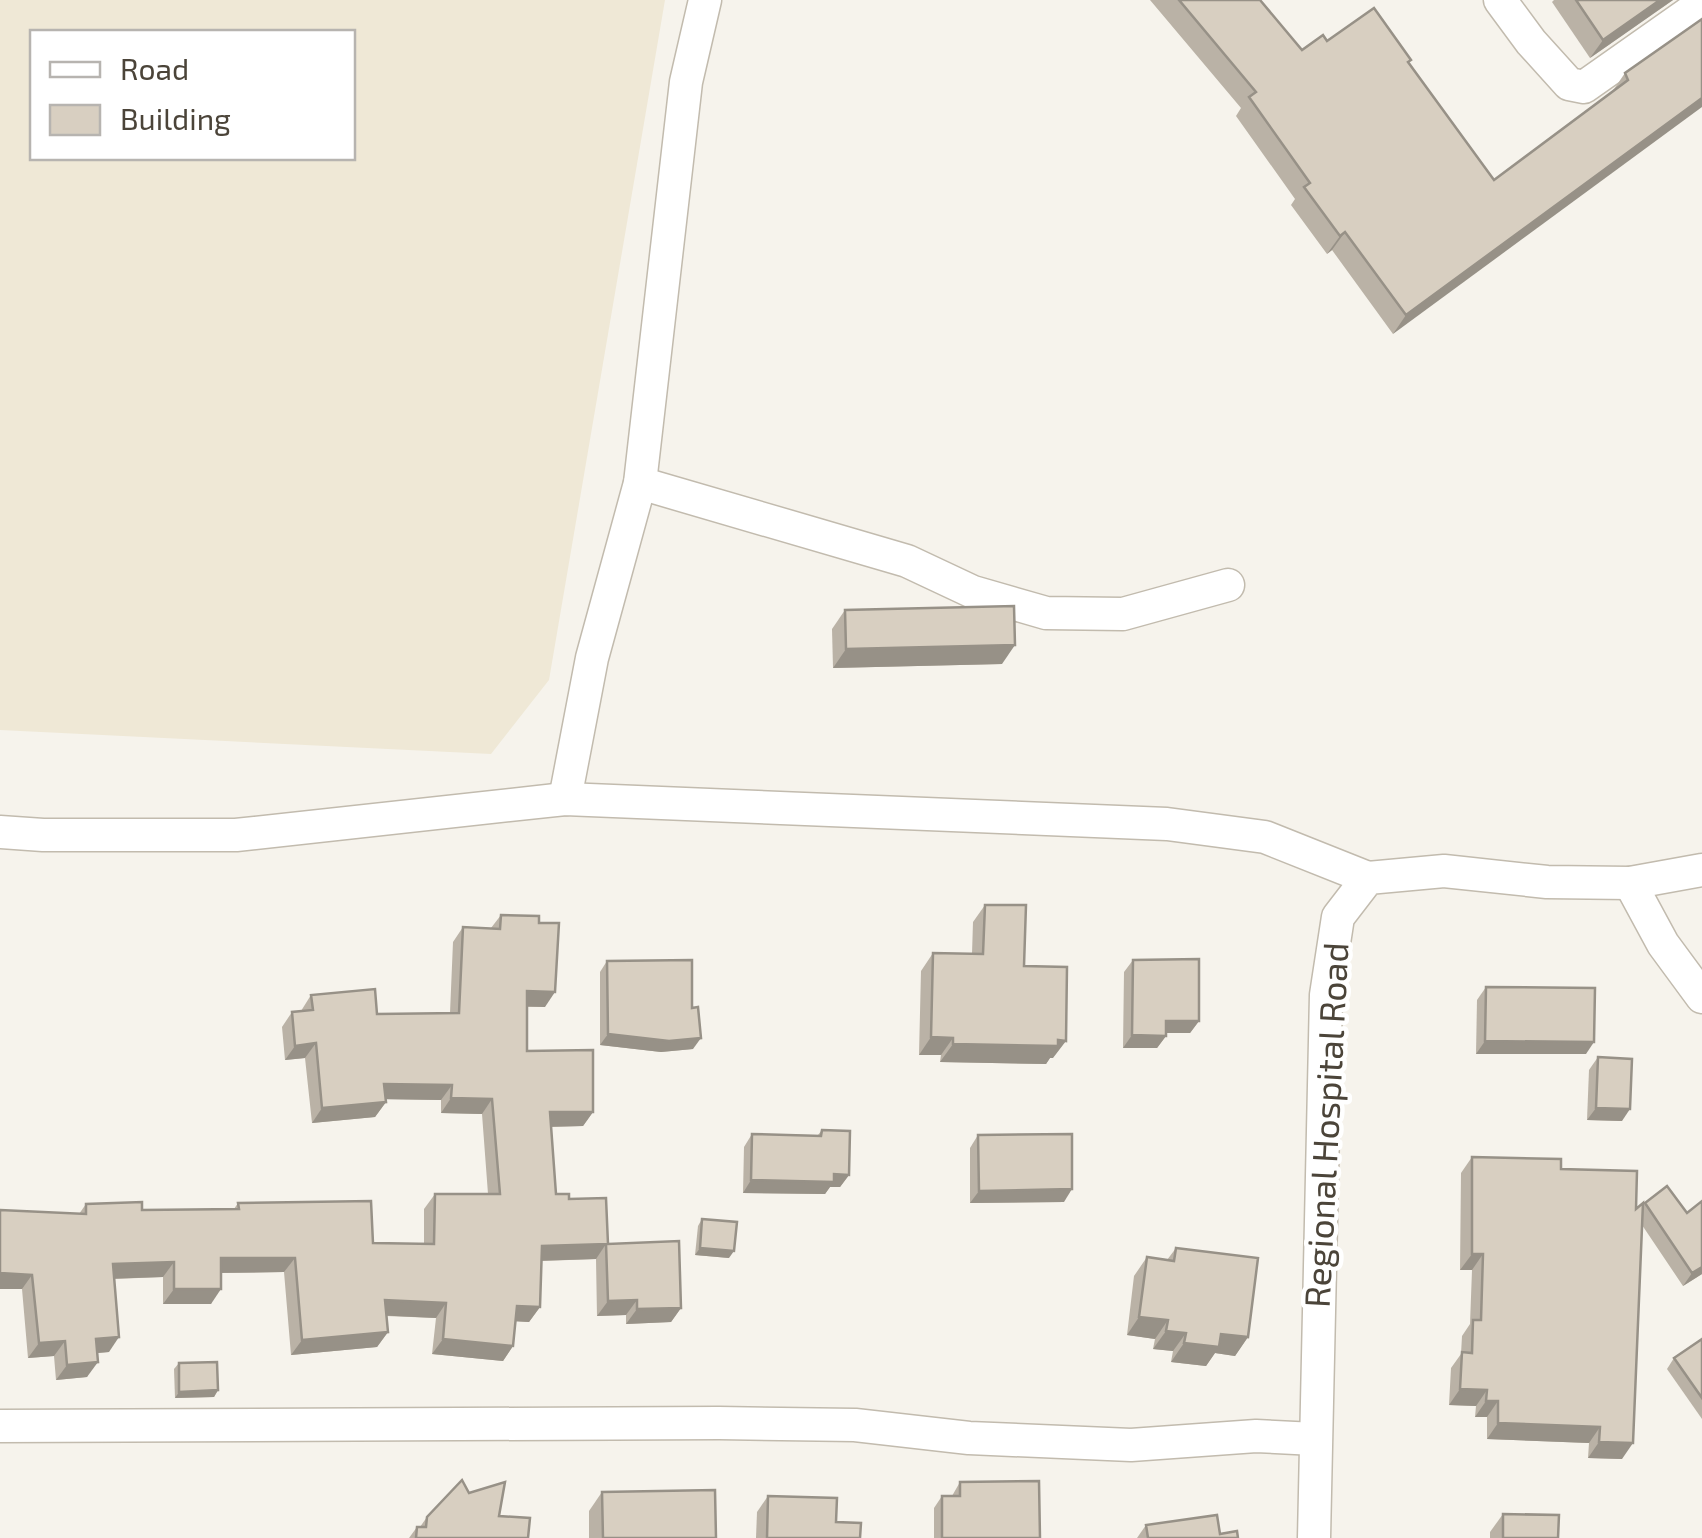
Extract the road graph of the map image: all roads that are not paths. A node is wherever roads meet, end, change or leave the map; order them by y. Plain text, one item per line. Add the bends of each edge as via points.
1 (705, 0) edge
2 (1500, 0) edge
3 (1702, 4) edge
4 (640, 483) junction
5 (1228, 584) dead end
6 (565, 800) junction
7 (0, 832) edge
8 (1702, 870) edge
9 (1368, 878) junction
10 (1630, 883) junction
11 (1702, 997) edge
12 (0, 1426) edge
13 (1315, 1439) junction
14 (1314, 1538) edge

1 - 4 street via 686,82
2 - 3 street via 1569,84 1584,87
4 - 5 street via 872,550 973,592 1046,613 1123,614
4 - 6 street via 592,658
6 - 7 street via 236,835
6 - 9 street via 1166,824 1265,837
8 - 10 street
9 - 10 street via 1444,871
9 - 13 street, Regional Hospital Road via 1338,918 1326,995
10 - 11 street
12 - 13 street via 719,1423 855,1425 1132,1445
13 - 14 street, Regional Hospital Road

